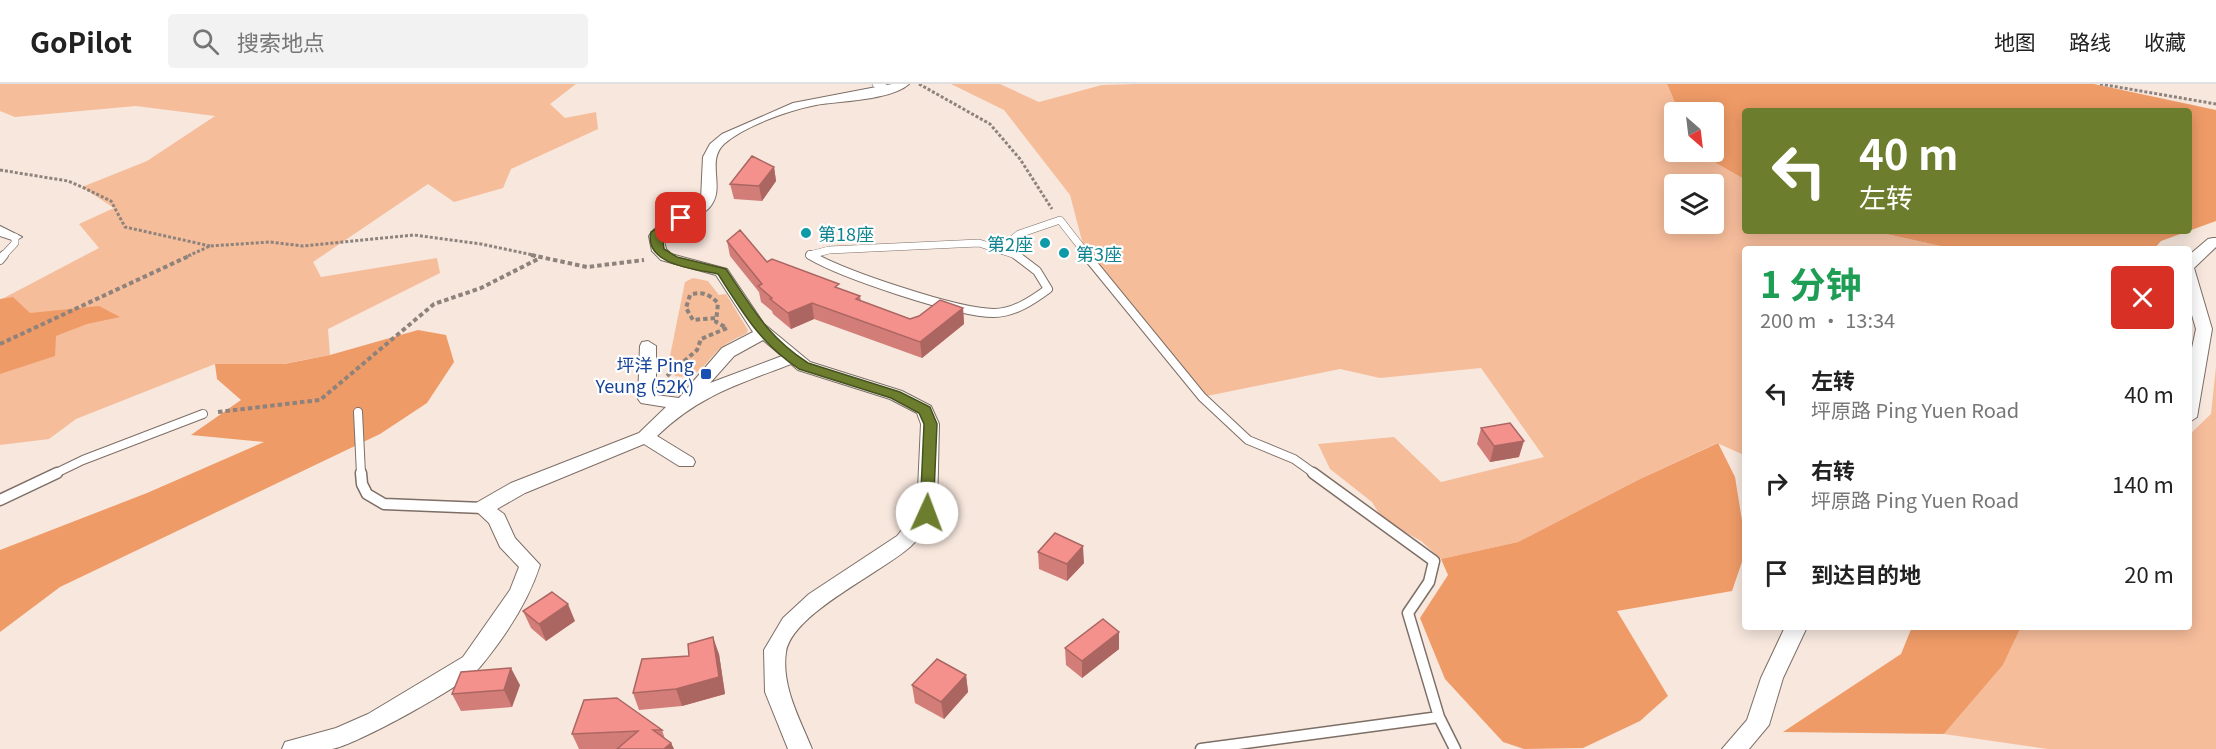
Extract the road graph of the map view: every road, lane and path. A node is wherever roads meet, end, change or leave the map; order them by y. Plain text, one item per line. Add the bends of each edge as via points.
1 (918, 84) edge
2 (2100, 84) edge
3 (889, 86) edge
4 (2216, 104) edge
5 (0, 170) edge
6 (1060, 220) junction
7 (0, 230) edge
8 (15, 237) joint
9 (2216, 243) edge
10 (210, 246) junction
11 (1003, 247) junction
12 (540, 257) junction
13 (666, 257) junction
14 (0, 260) edge
15 (2192, 261) edge
16 (2192, 285) edge
17 (715, 320) junction
18 (763, 333) junction
19 (712, 334) junction
20 (0, 344) edge
21 (648, 346) dead end
22 (791, 358) junction
23 (647, 383) junction
24 (2192, 395) edge
25 (683, 404) junction
26 (357, 412) dead end
27 (203, 414) joint
28 (645, 437) junction
29 (686, 462) dead end
30 (0, 500) edge
31 (483, 508) junction
32 (1795, 630) edge
33 (1439, 717) junction
34 (294, 749) edge
35 (800, 749) edge
36 (1201, 749) edge
37 (1455, 749) edge
38 (1734, 749) edge

1 - 6 path via 990,124 1020,159
2 - 4 path
3 - 13 street via 795,107 724,137 709,158 708,200 657,232 656,243
5 - 10 path via 68,181 111,201 125,227
6 - 11 lane via 1019,234
6 - 33 lane via 1202,397 1248,440 1294,459 1434,561 1431,579 1408,613
7 - 8 street
8 - 14 lane via 15,243
9 - 15 street
10 - 12 path via 270,242 303,246 414,235
10 - 20 path
11 - 11 lane via 1043,275 1048,289 1029,303 993,313 903,291 810,255 829,250 979,243
12 - 13 path via 587,267
12 - 27 path via 481,288 434,304 320,400
13 - 18 street via 722,272
16 - 24 street via 2204,329
17 - 17 path via 693,320 684,303 690,295 710,294 718,303
17 - 19 path
17 - 19 path via 727,328
18 - 22 street
18 - 25 street via 728,351
19 - 23 path via 701,339 697,350 674,372
21 - 23 street
22 - 25 street via 709,389
22 - 35 street via 804,366 896,395 925,410 930,424 927,513 920,525 904,541 817,600 791,624 775,650 777,692
23 - 25 street via 647,399
25 - 28 street
26 - 31 lane via 362,484 367,494 384,504
27 - 30 lane via 83,460
28 - 29 street
28 - 31 street via 518,488
31 - 34 street via 497,519 507,542 530,565 520,593 471,663 376,721 340,737
32 - 38 street via 1772,678 1757,725
33 - 36 lane
33 - 37 lane

